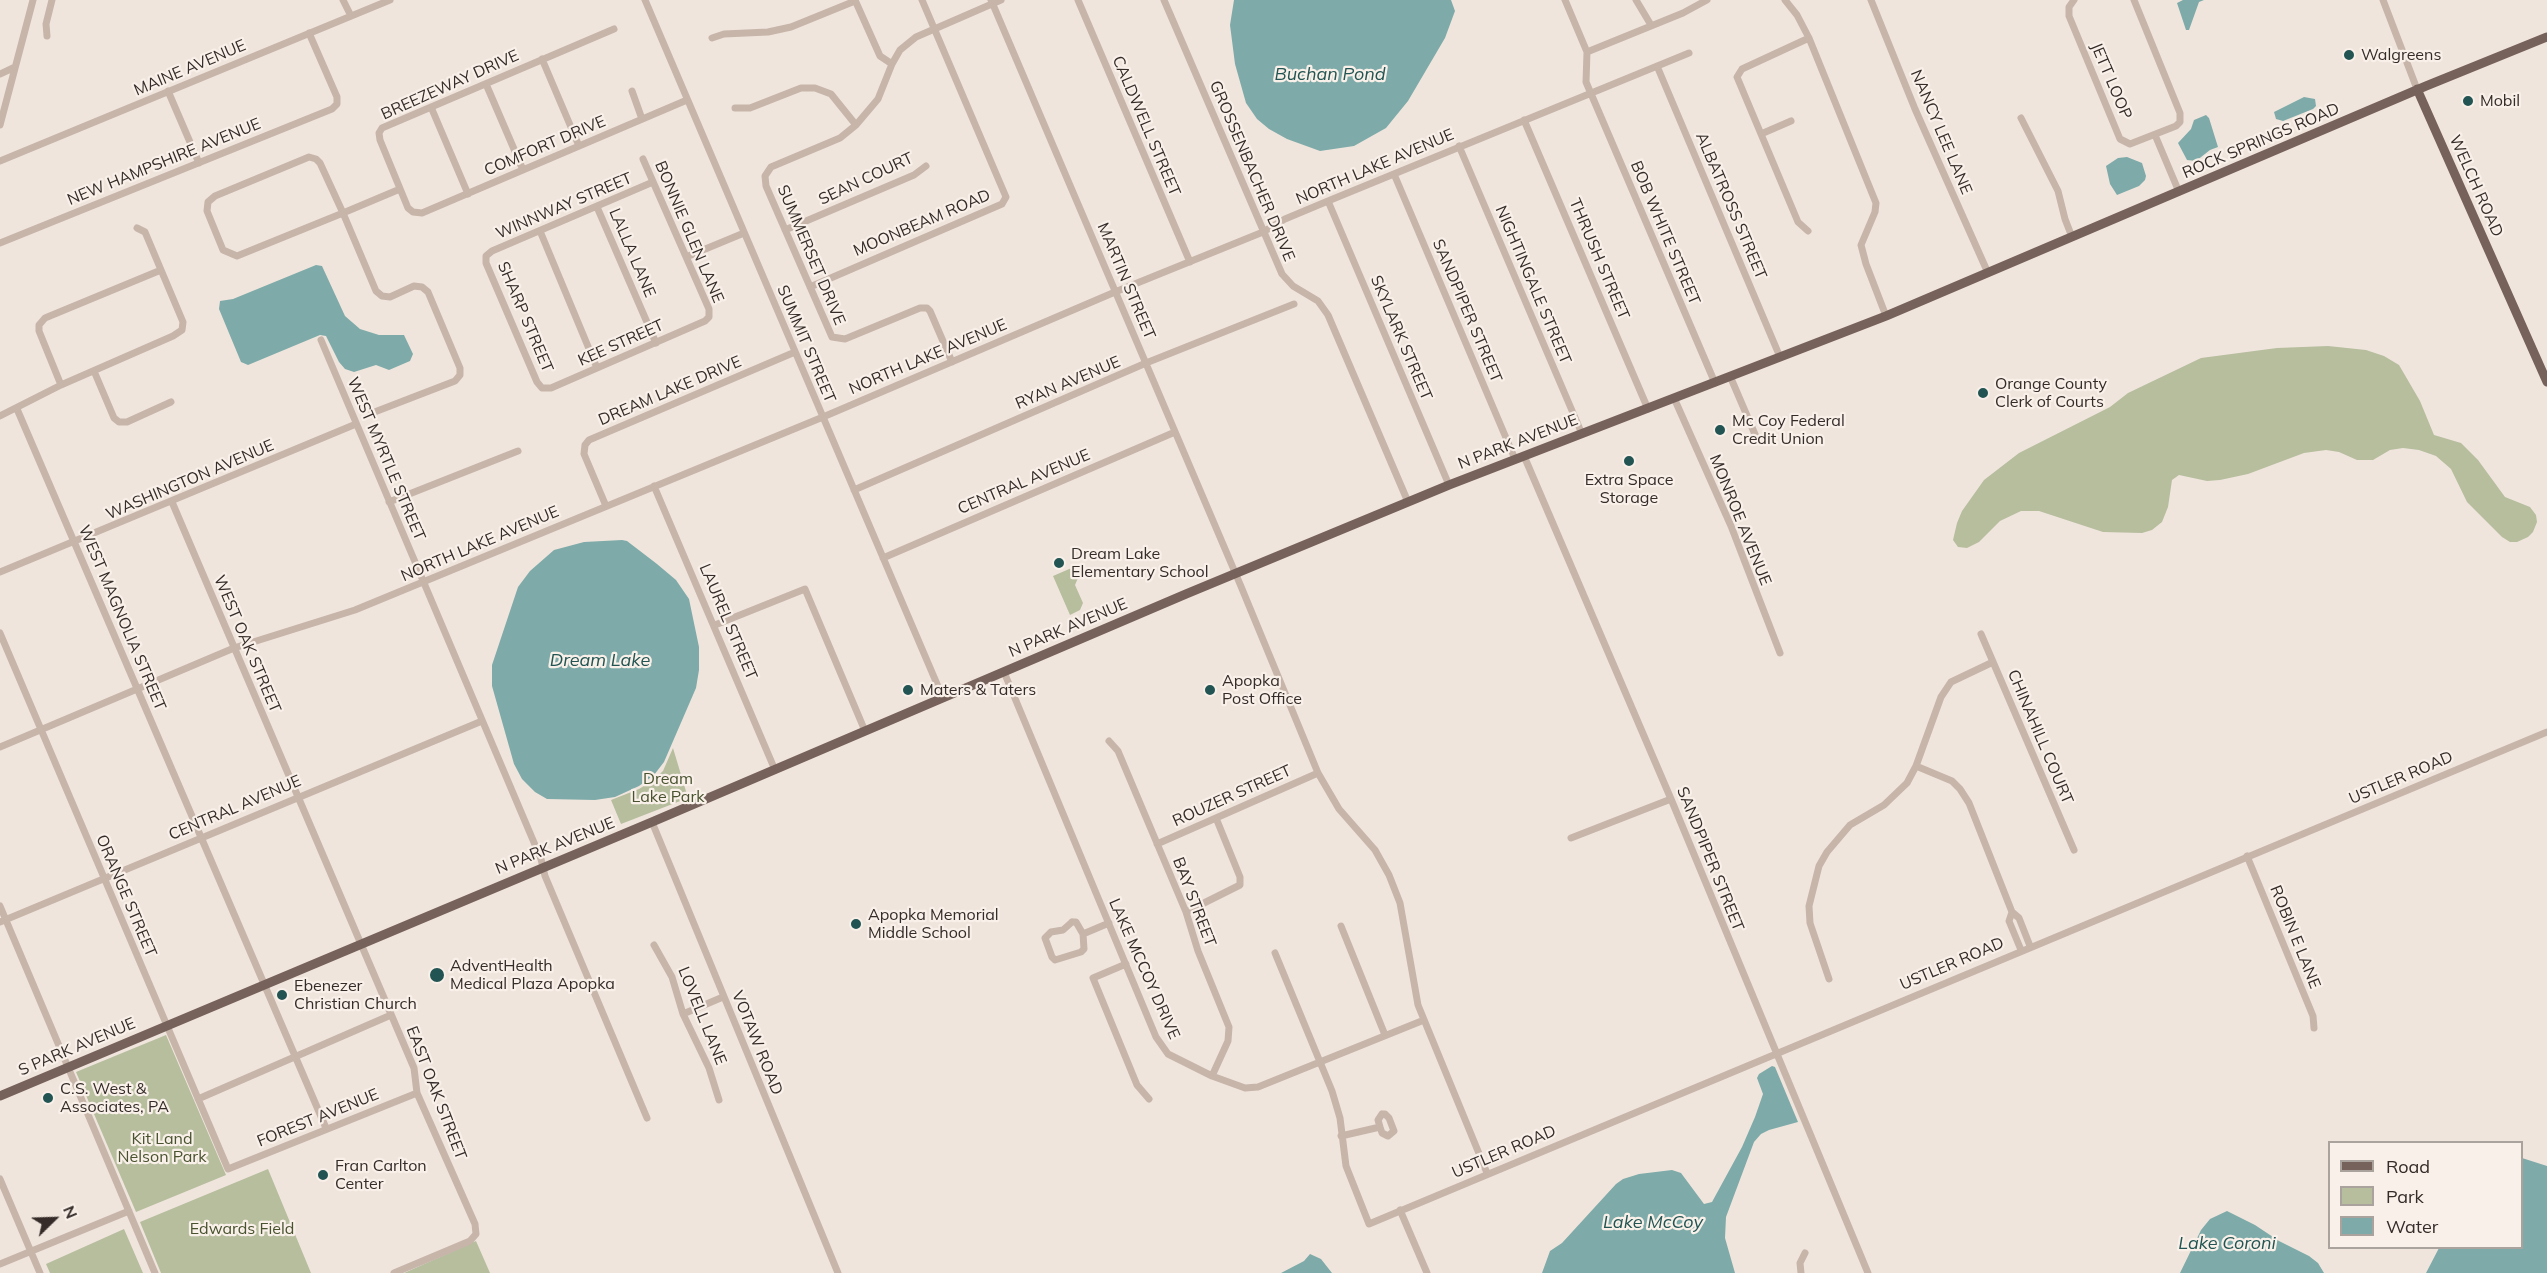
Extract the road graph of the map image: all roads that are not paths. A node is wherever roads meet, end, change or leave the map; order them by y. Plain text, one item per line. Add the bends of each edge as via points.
1 (33, 0) edge
2 (52, 0) edge
3 (343, 0) edge
4 (390, 0) edge
5 (645, 0) edge
6 (855, 0) edge
7 (922, 0) edge
8 (1001, 0) edge
9 (1078, 0) edge
10 (1164, 0) edge
11 (1565, 0) edge
12 (1636, 0) edge
13 (1707, 0) edge
14 (1785, 0) edge
15 (1871, 0) edge
16 (2074, 0) edge
17 (2134, 0) edge
18 (2383, 0) edge
19 (992, 2) edge
20 (351, 16) junction
21 (1651, 25) junction
22 (934, 28) junction
23 (614, 29) dead end
24 (309, 33) junction
25 (47, 36) dead end
26 (2547, 37) edge
27 (712, 38) dead end
28 (1809, 38) junction
29 (1587, 52) junction
30 (1689, 53) dead end
31 (542, 59) junction
32 (892, 64) junction
33 (1658, 66) junction
34 (15, 68) junction
35 (0, 74) edge
36 (486, 84) junction
37 (2418, 89) junction
38 (632, 91) dead end
39 (168, 92) junction
40 (1591, 93) junction
41 (687, 100) junction
42 (431, 107) junction
43 (735, 108) dead end
44 (2021, 118) dead end
45 (642, 119) junction
46 (1524, 120) junction
47 (1791, 121) dead end
48 (0, 125) edge
49 (856, 125) junction
50 (1761, 134) junction
51 (2155, 135) junction
52 (579, 146) junction
53 (1459, 146) junction
54 (644, 159) dead end
55 (0, 160) edge
56 (199, 163) junction
57 (926, 166) dead end
58 (523, 170) junction
59 (1394, 174) junction
60 (653, 182) junction
61 (400, 189) junction
62 (2179, 192) junction
63 (468, 194) junction
64 (1328, 201) junction
65 (597, 207) junction
66 (413, 212) joint
67 (343, 213) junction
68 (137, 228) dead end
69 (786, 230) junction
70 (540, 231) junction
71 (1808, 231) dead end
72 (1263, 232) junction
73 (744, 233) junction
74 (2072, 237) junction
75 (0, 243) edge
76 (486, 256) joint
77 (686, 257) junction
78 (1190, 262) junction
79 (161, 270) junction
80 (1988, 273) junction
81 (810, 287) junction
82 (1115, 292) junction
83 (1294, 304) dead end
84 (1886, 316) junction
85 (709, 317) joint
86 (321, 340) dead end
87 (656, 343) junction
88 (795, 352) junction
89 (1780, 357) junction
90 (952, 362) junction
91 (1146, 363) junction
92 (597, 368) junction
93 (94, 371) junction
94 (1730, 376) junction
95 (2547, 380) edge
96 (1715, 383) junction
97 (61, 385) junction
98 (542, 388) joint
99 (1674, 398) junction
100 (171, 402) dead end
101 (17, 409) junction
102 (1648, 409) junction
103 (372, 413) dead end
104 (0, 416) edge
105 (823, 417) junction
106 (356, 424) junction
107 (1175, 432) junction
108 (1582, 434) junction
109 (1757, 439) dead end
110 (518, 451) dead end
111 (1519, 458) junction
112 (1449, 485) junction
113 (654, 486) junction
114 (854, 490) junction
115 (172, 502) junction
116 (390, 502) junction
117 (1408, 502) junction
118 (606, 506) junction
119 (76, 542) junction
120 (883, 558) junction
121 (0, 572) edge
122 (1235, 574) junction
123 (423, 581) junction
124 (714, 625) junction
125 (0, 633) edge
126 (1981, 634) dead end
127 (234, 648) junction
128 (1780, 653) dead end
129 (1993, 662) junction
130 (1004, 672) junction
131 (137, 690) junction
132 (943, 698) junction
133 (482, 721) junction
134 (41, 730) junction
135 (865, 731) junction
136 (2547, 732) edge
137 (1109, 741) dead end
138 (0, 747) edge
139 (1916, 766) junction
140 (775, 770) junction
141 (1318, 773) junction
142 (297, 797) junction
143 (1671, 799) junction
144 (1216, 818) junction
145 (652, 822) junction
146 (200, 837) junction
147 (1571, 838) dead end
148 (1157, 844) junction
149 (2074, 850) dead end
150 (2247, 856) junction
151 (543, 867) junction
152 (104, 878) junction
153 (0, 906) edge
154 (1186, 912) junction
155 (2012, 912) junction
156 (3, 921) edge
157 (1109, 923) junction
158 (1341, 926) dead end
159 (2023, 928) junction
160 (2013, 931) junction
161 (1083, 934) junction
162 (360, 943) junction
163 (654, 945) dead end
164 (2030, 946) junction
165 (2021, 950) junction
166 (1275, 953) dead end
167 (1126, 964) junction
168 (1829, 979) dead end
169 (263, 984) junction
170 (723, 997) junction
171 (683, 1014) junction
172 (391, 1015) junction
173 (1424, 1020) junction
174 (166, 1025) junction
175 (2314, 1028) dead end
176 (1385, 1035) junction
177 (1775, 1054) junction
178 (294, 1057) junction
179 (1322, 1062) junction
180 (67, 1067) junction
181 (1212, 1076) junction
182 (417, 1093) junction
183 (0, 1096) edge
184 (198, 1099) junction
185 (1149, 1099) dead end
186 (719, 1100) dead end
187 (647, 1118) dead end
188 (1380, 1127) dead end
189 (326, 1128) junction
190 (1341, 1136) junction
191 (228, 1169) joint
192 (1487, 1173) junction
193 (0, 1179) edge
194 (1400, 1210) junction
195 (129, 1211) junction
196 (31, 1252) junction
197 (1805, 1253) dead end
198 (0, 1264) edge
199 (40, 1273) edge
200 (155, 1273) edge
201 (394, 1273) edge
202 (838, 1273) edge
203 (1427, 1273) edge
204 (1801, 1273) edge
205 (1868, 1273) edge

1 - 34 street
2 - 25 street
3 - 20 street
4 - 20 street, MAINE AVENUE
5 - 41 street, SUMMIT STREET
6 - 27 street via 791,27
6 - 32 street via 880,56
7 - 22 street
8 - 19 street, SUMMERSET DRIVE
9 - 78 street, CALDWELL STREET
10 - 72 street, GROSSENBACHER DRIVE
11 - 29 street
12 - 21 street
13 - 21 street
14 - 28 street
15 - 80 street, NANCY LEE LANE
16 - 51 street, JETT LOOP via 2069,16 2120,139 2130,144
17 - 51 street, JETT LOOP via 2180,113 2176,126
18 - 37 street, WELCH ROAD
19 - 22 street, SUMMERSET DRIVE
19 - 82 street, MARTIN STREET
20 - 24 street, MAINE AVENUE
21 - 29 street
22 - 32 street, SUMMERSET DRIVE via 900,50
22 - 81 street, MOONBEAM ROAD via 1006,197 1002,204
23 - 31 street, BREEZEWAY DRIVE
24 - 39 street, MAINE AVENUE
24 - 56 street, NEW HAMPSHIRE AVENUE via 337,104
26 - 37 main road, ROCK SPRINGS ROAD
28 - 50 street via 1738,73
28 - 84 street via 1876,203 1861,245
29 - 40 street, BOB WHITE STREET via 1586,82
30 - 33 street, NORTH LAKE AVENUE
31 - 36 street, BREEZEWAY DRIVE
31 - 52 street
32 - 49 street, SUMMERSET DRIVE via 878,99
33 - 40 street, NORTH LAKE AVENUE
33 - 89 street, ALBATROSS STREET
34 - 35 street
34 - 48 street
36 - 42 street, BREEZEWAY DRIVE
36 - 58 street
37 - 62 main road, ROCK SPRINGS ROAD
37 - 95 main road, WELCH ROAD
38 - 45 street
39 - 55 street, MAINE AVENUE
39 - 56 street
40 - 46 street, NORTH LAKE AVENUE
40 - 96 street, BOB WHITE STREET
41 - 45 street, COMFORT DRIVE
41 - 73 street, SUMMIT STREET
42 - 61 street, BREEZEWAY DRIVE via 382,128 379,133
42 - 63 street
43 - 49 street via 750,108 801,88 815,88 831,94
44 - 74 street via 2058,190
45 - 52 street, COMFORT DRIVE
46 - 53 street, NORTH LAKE AVENUE
46 - 102 street, THRUSH STREET
47 - 50 street
49 - 69 street, SUMMERSET DRIVE via 840,138 767,171 766,186
50 - 71 street via 1798,222
51 - 62 street
52 - 58 street, COMFORT DRIVE
53 - 59 street, NORTH LAKE AVENUE
53 - 108 street, NIGHTINGALE STREET
54 - 60 street, BONNIE GLEN LANE
56 - 75 street, NEW HAMPSHIRE AVENUE
57 - 69 street, SEAN COURT via 914,175
58 - 63 street, COMFORT DRIVE
59 - 64 street, NORTH LAKE AVENUE
59 - 111 street, SANDPIPER STREET
60 - 65 street, WINNWAY STREET
60 - 77 street, BONNIE GLEN LANE
61 - 66 street, BREEZEWAY DRIVE
61 - 67 street
62 - 74 main road, ROCK SPRINGS ROAD
63 - 66 street, COMFORT DRIVE via 422,213
64 - 72 street, NORTH LAKE AVENUE
64 - 112 street, SKYLARK STREET
65 - 70 street, WINNWAY STREET
65 - 87 street, LALLA LANE
67 - 67 street via 237,256 224,250 207,211 208,202 215,196 309,157 321,163
67 - 103 street via 376,291 390,297 414,286 428,292 460,368 455,381
68 - 79 street via 145,232
69 - 81 street, SUMMERSET DRIVE
70 - 76 street, WINNWAY STREET
70 - 92 street
72 - 78 street, NORTH LAKE AVENUE
72 - 117 street, GROSSENBACHER DRIVE via 1282,274 1318,301 1328,315
73 - 77 street
73 - 88 street, SUMMIT STREET
74 - 80 main road, ROCK SPRINGS ROAD
76 - 98 street, SHARP STREET via 490,274
77 - 85 street, BONNIE GLEN LANE
78 - 82 street, NORTH LAKE AVENUE
79 - 93 street via 183,322 182,330
79 - 97 street via 45,318 39,331
80 - 84 main road, N PARK AVENUE
81 - 90 street, SUMMERSET DRIVE via 828,332 837,340 927,308
82 - 90 street, NORTH LAKE AVENUE
82 - 91 street, MARTIN STREET
83 - 91 street, RYAN AVENUE
84 - 89 main road, N PARK AVENUE
85 - 87 street, KEE STREET
86 - 106 street, WEST MYRTLE STREET
87 - 92 street, KEE STREET
88 - 105 street, SUMMIT STREET
88 - 118 street, DREAM LAKE DRIVE via 589,440 584,454
89 - 94 main road, N PARK AVENUE
90 - 105 street, NORTH LAKE AVENUE
91 - 107 street, MARTIN STREET
91 - 114 street, RYAN AVENUE
92 - 98 street, KEE STREET via 551,388
93 - 97 street
93 - 100 street via 119,422
94 - 96 main road, N PARK AVENUE
94 - 109 street
96 - 99 main road, N PARK AVENUE
97 - 101 street
99 - 102 main road, N PARK AVENUE
99 - 128 street, MONROE AVENUE via 1731,526
101 - 104 street
101 - 119 street, WEST MAGNOLIA STREET
102 - 108 main road, N PARK AVENUE
105 - 113 street, NORTH LAKE AVENUE
105 - 114 street, SUMMIT STREET
106 - 115 street, WASHINGTON AVENUE
106 - 116 street, WEST MYRTLE STREET
107 - 120 street, CENTRAL AVENUE
107 - 122 street, MARTIN STREET
108 - 111 main road, N PARK AVENUE
110 - 116 street
111 - 112 main road, N PARK AVENUE
111 - 143 street, SANDPIPER STREET
112 - 117 main road, N PARK AVENUE
113 - 118 street, NORTH LAKE AVENUE
113 - 124 street, LAUREL STREET
114 - 120 street, SUMMIT STREET
115 - 119 street, WASHINGTON AVENUE
115 - 127 street, WEST OAK STREET
116 - 123 street, WEST MYRTLE STREET
117 - 122 main road, N PARK AVENUE
118 - 123 street, NORTH LAKE AVENUE
119 - 121 street, WASHINGTON AVENUE
119 - 131 street, WEST MAGNOLIA STREET
120 - 132 street, SUMMIT STREET
122 - 130 main road, N PARK AVENUE
122 - 141 street, MARTIN STREET
123 - 127 street, NORTH LAKE AVENUE via 355,610
123 - 133 street, WEST MYRTLE STREET
124 - 135 street via 805,589
124 - 140 street, LAUREL STREET
125 - 134 street, ORANGE STREET
126 - 129 street, CHINAHILL COURT
127 - 131 street, NORTH LAKE AVENUE
127 - 142 street, WEST OAK STREET
129 - 139 street via 1958,677 1945,689
129 - 149 street, CHINAHILL COURT
130 - 132 main road, N PARK AVENUE
130 - 157 street, LAKE MCCOY DRIVE
131 - 134 street, NORTH LAKE AVENUE
131 - 146 street, WEST MAGNOLIA STREET
132 - 135 main road, N PARK AVENUE
133 - 142 street, CENTRAL AVENUE
133 - 151 street, WEST MYRTLE STREET
134 - 138 street, NORTH LAKE AVENUE
134 - 152 street, ORANGE STREET
135 - 140 main road, N PARK AVENUE
136 - 150 street, USTLER ROAD
137 - 148 street, BAY STREET via 1118,751
139 - 155 street via 1952,781 1960,789
139 - 168 street via 1896,796 1850,825 1819,866 1809,906 1810,923
140 - 145 main road, N PARK AVENUE
141 - 144 street, ROUZER STREET
141 - 173 street, MARTIN STREET via 1338,809 1375,850 1389,875 1400,903 1413,986
142 - 146 street, CENTRAL AVENUE
142 - 162 street, EAST OAK STREET
143 - 147 street
143 - 177 street, SANDPIPER STREET
144 - 148 street, ROUZER STREET
144 - 154 street via 1240,885
145 - 151 main road, N PARK AVENUE
145 - 170 street, VOTAW ROAD
146 - 152 street, CENTRAL AVENUE
146 - 169 street, WEST MAGNOLIA STREET
148 - 154 street, BAY STREET
150 - 164 street, USTLER ROAD
150 - 175 street, ROBIN E LANE via 2313,1017
151 - 162 main road, N PARK AVENUE
151 - 187 street, WEST MYRTLE STREET
152 - 156 street, CENTRAL AVENUE
152 - 174 street, ORANGE STREET
153 - 156 street
154 - 181 street, BAY STREET via 1229,1027 1228,1041
155 - 159 street
155 - 160 street via 2009,921
156 - 180 street
157 - 161 street
157 - 167 street, LAKE MCCOY DRIVE
158 - 176 street
159 - 160 street
159 - 164 street
160 - 165 street
161 - 161 street via 1081,952 1052,957 1045,939 1051,932 1063,930 1075,921
162 - 169 main road, N PARK AVENUE
162 - 172 street, EAST OAK STREET
163 - 171 street, LOVELL LANE via 672,978
164 - 165 street, USTLER ROAD
165 - 177 street, USTLER ROAD
166 - 179 street
167 - 181 street, LAKE MCCOY DRIVE via 1156,1037 1168,1054
167 - 185 street via 1093,978 1137,1085
169 - 174 main road, N PARK AVENUE
169 - 178 street, WEST MAGNOLIA STREET
170 - 171 street
170 - 202 street, VOTAW ROAD
171 - 186 street, LOVELL LANE via 709,1068
172 - 178 street
172 - 182 street, EAST OAK STREET via 414,1068
173 - 176 street, LAKE MCCOY DRIVE
173 - 192 street, MARTIN STREET
174 - 180 main road, S PARK AVENUE
174 - 184 street, ORANGE STREET
176 - 179 street, LAKE MCCOY DRIVE
177 - 192 street, USTLER ROAD
177 - 205 street, SANDPIPER STREET
178 - 184 street
178 - 189 street, WEST MAGNOLIA STREET
179 - 181 street, LAKE MCCOY DRIVE via 1258,1087 1245,1088
179 - 190 street via 1340,1118
180 - 183 main road, S PARK AVENUE
180 - 195 street
182 - 189 street, FOREST AVENUE
182 - 201 street, EAST OAK STREET via 476,1234 470,1241
184 - 191 street, ORANGE STREET
188 - 190 street
189 - 191 street, FOREST AVENUE
190 - 194 street, USTLER ROAD via 1347,1166 1369,1224
192 - 194 street, USTLER ROAD
193 - 196 street
194 - 203 street
195 - 196 street
195 - 200 street
196 - 198 street
196 - 199 street
197 - 204 street

